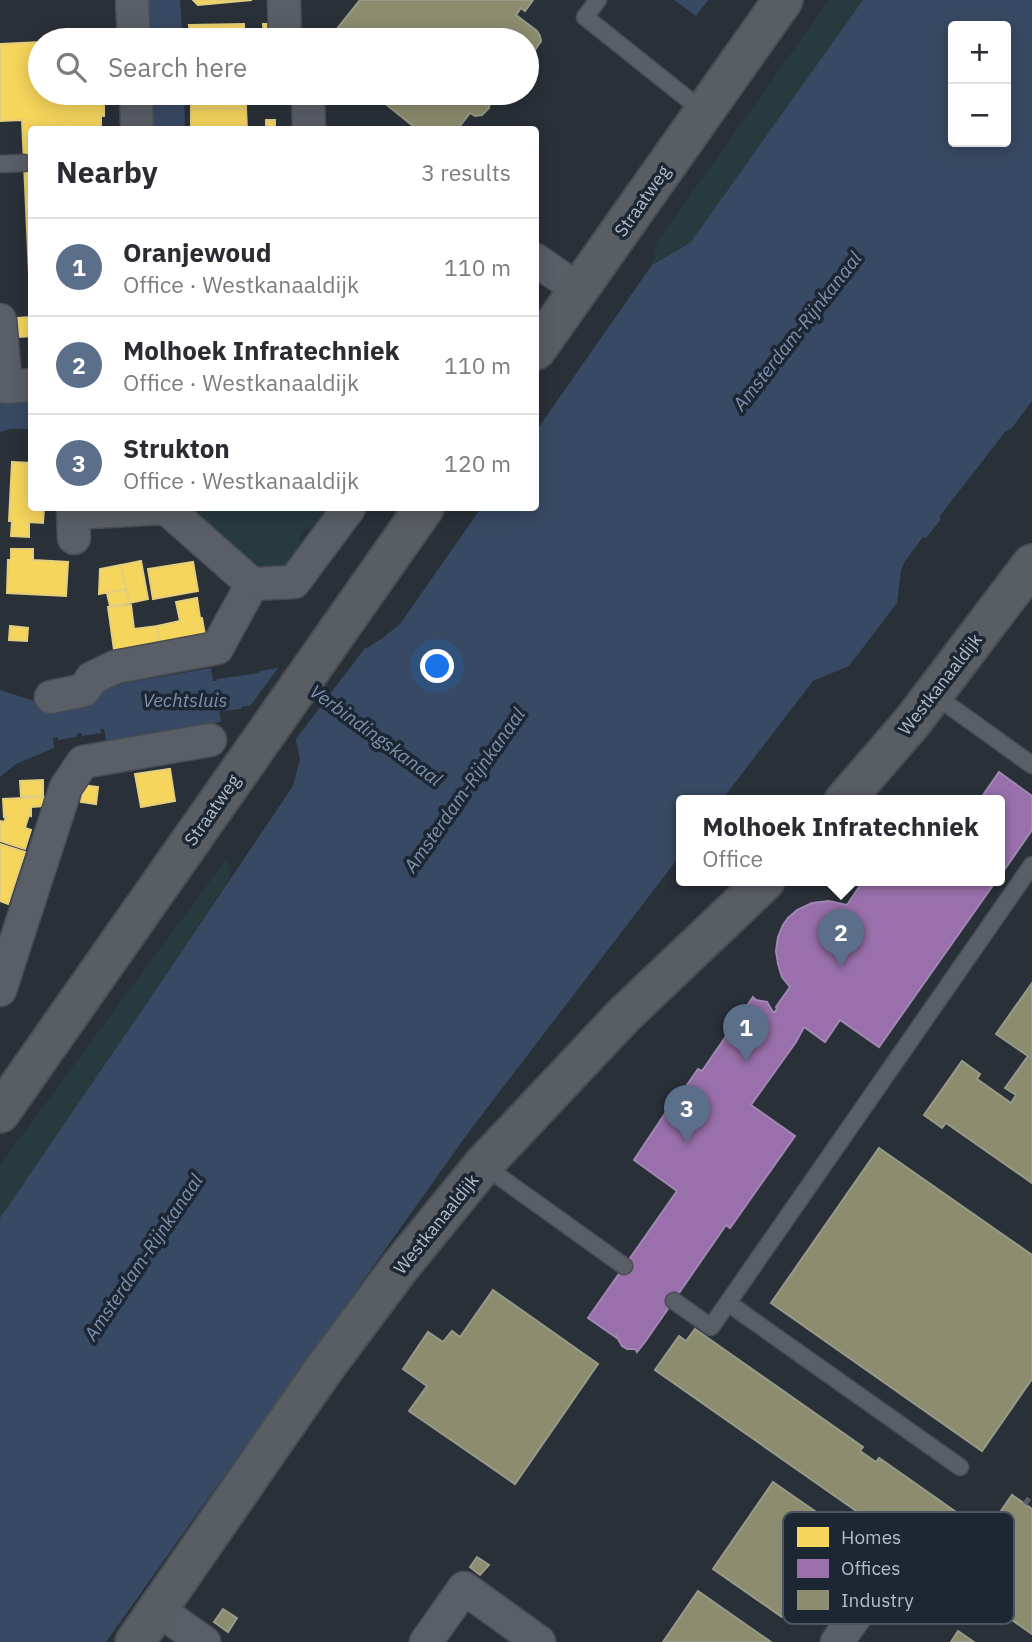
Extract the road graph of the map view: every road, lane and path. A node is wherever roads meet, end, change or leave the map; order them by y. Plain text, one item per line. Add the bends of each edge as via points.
1 (132, 0) edge
2 (284, 0) edge
3 (598, 0) edge
4 (762, 0) edge
5 (783, 0) edge
6 (133, 28) edge
7 (285, 28) edge
8 (748, 48) junction
9 (136, 105) edge
10 (308, 105) edge
11 (705, 113) junction
12 (137, 126) edge
13 (309, 126) edge
14 (24, 163) dead end
15 (0, 164) edge
16 (539, 262) edge
17 (579, 290) junction
18 (0, 320) edge
19 (539, 346) edge
20 (19, 386) edge
21 (111, 511) edge
22 (170, 511) edge
23 (341, 511) edge
24 (422, 511) edge
25 (74, 538) dead end
26 (1032, 564) edge
27 (252, 584) junction
28 (933, 694) junction
29 (51, 696) dead end
30 (211, 740) dead end
31 (1032, 765) edge
32 (849, 795) edge
33 (1032, 865) edge
34 (760, 886) edge
35 (0, 990) edge
36 (0, 1113) edge
37 (483, 1166) junction
38 (624, 1266) dead end
39 (674, 1301) dead end
40 (728, 1303) junction
41 (960, 1467) dead end
42 (157, 1609) junction
43 (850, 1624) edge
44 (135, 1642) edge
45 (204, 1642) edge
46 (426, 1642) edge
47 (539, 1642) edge
48 (837, 1642) edge

1 - 6 street
2 - 7 street
3 - 11 lane via 585,17
4 - 8 lane
5 - 8 street, Straatweg
8 - 11 street, Straatweg
9 - 12 street
10 - 13 street
11 - 17 street, Straatweg
14 - 15 lane
16 - 17 street
17 - 19 street, Straatweg
18 - 20 street
21 - 25 street via 73,513
22 - 27 street
23 - 27 street via 294,582
24 - 36 street, Straatweg
26 - 28 street, Westkanaaldijk
27 - 29 street via 217,648 115,667 92,678 84,690
28 - 31 lane
28 - 32 street, Westkanaaldijk
30 - 35 street via 83,762 66,787
33 - 40 lane
34 - 37 street, Westkanaaldijk via 623,1016
37 - 38 lane
37 - 42 street, Westkanaaldijk via 321,1373
39 - 40 lane via 711,1327
40 - 41 lane
42 - 44 street, Westkanaaldijk
42 - 45 street
43 - 48 street
46 - 47 street via 464,1588

